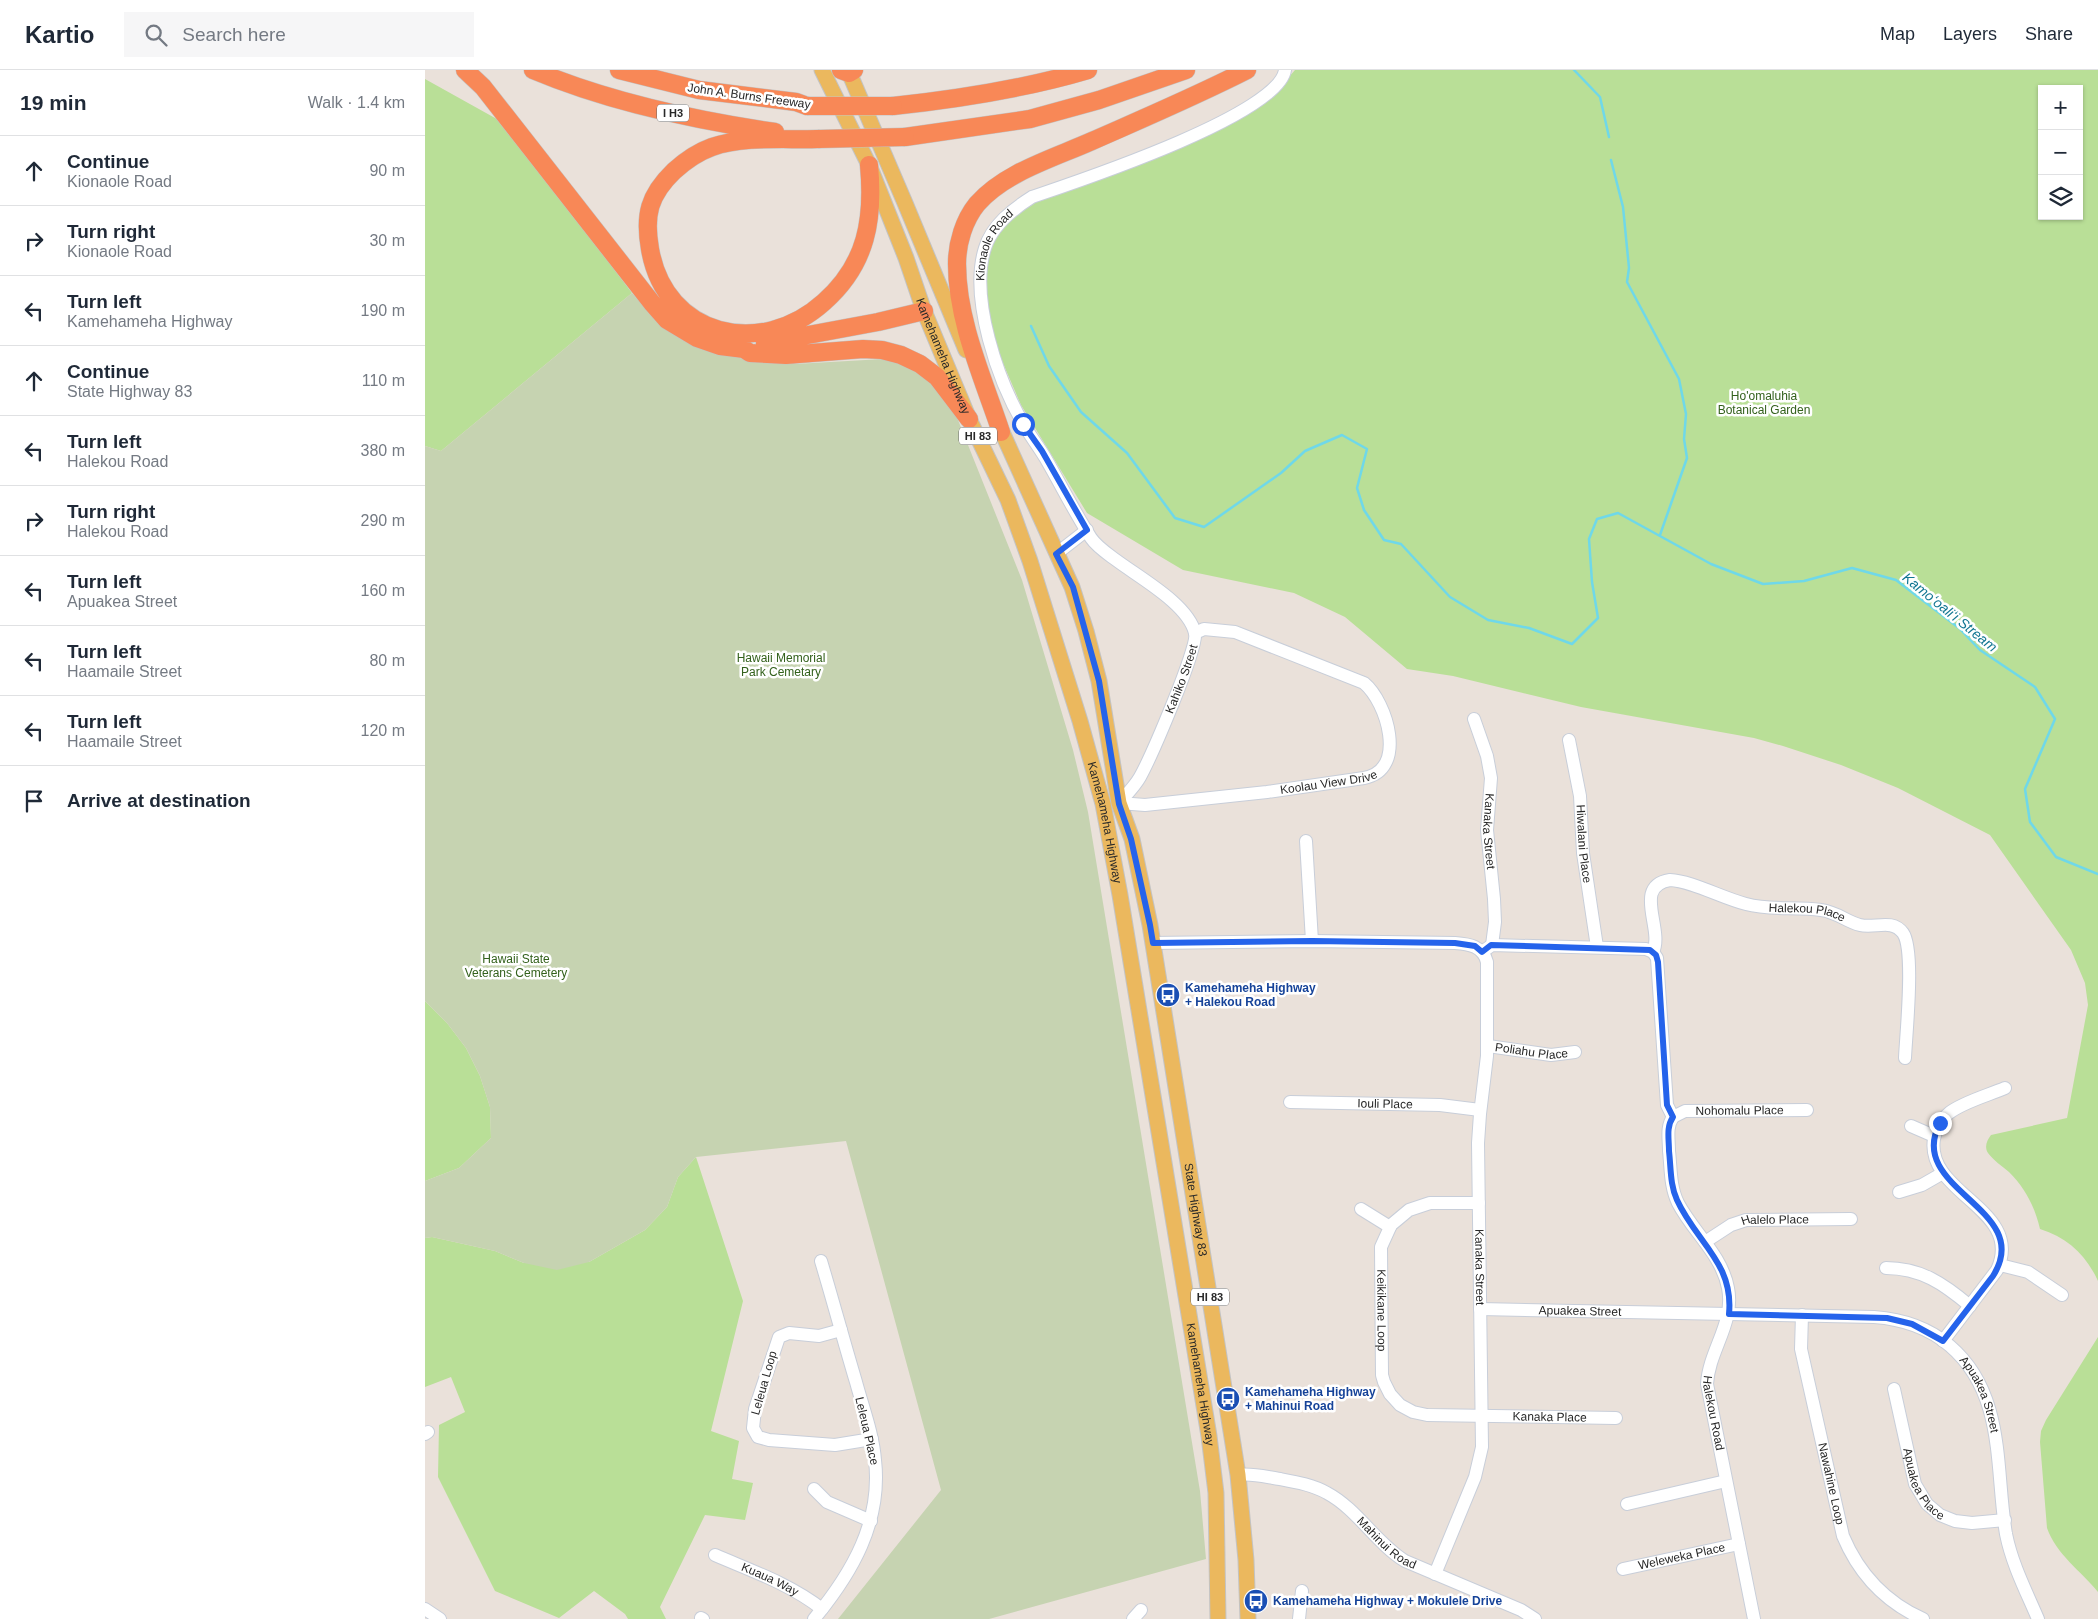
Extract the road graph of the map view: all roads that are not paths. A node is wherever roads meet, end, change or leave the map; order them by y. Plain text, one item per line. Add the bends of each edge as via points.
1 (465, 70) edge
2 (533, 70) edge
3 (619, 70) edge
4 (822, 70) edge
5 (1088, 70) edge
6 (1186, 70) edge
7 (1247, 70) edge
8 (1285, 70) edge
9 (848, 71) edge
10 (818, 139) junction
11 (869, 165) junction
12 (943, 296) junction
13 (924, 311) junction
14 (744, 349) junction
15 (969, 419) junction
16 (1001, 432) junction
17 (1087, 530) junction
18 (1056, 554) junction
19 (1030, 561) junction
20 (1195, 633) junction
21 (1474, 719) dead end
22 (1569, 740) dead end
23 (1103, 804) junction
24 (1119, 804) junction
25 (1306, 841) dead end
26 (1312, 941) junction
27 (1153, 943) junction
28 (1127, 947) junction
29 (1597, 947) junction
30 (1487, 949) junction
31 (1653, 952) junction
32 (1488, 1046) junction
33 (1575, 1052) dead end
34 (1905, 1058) dead end
35 (2005, 1088) dead end
36 (1290, 1102) dead end
37 (1480, 1110) junction
38 (1807, 1110) dead end
39 (1673, 1117) junction
40 (1181, 1119) junction
41 (1157, 1123) junction
42 (1911, 1126) dead end
43 (1935, 1136) junction
44 (1943, 1173) junction
45 (1899, 1192) dead end
46 (1479, 1203) junction
47 (1361, 1209) dead end
48 (1851, 1219) dead end
49 (1390, 1227) junction
50 (1705, 1242) junction
51 (821, 1261) dead end
52 (1999, 1265) junction
53 (1886, 1268) dead end
54 (2062, 1295) dead end
55 (1970, 1306) junction
56 (1480, 1309) junction
57 (1729, 1314) junction
58 (1802, 1315) junction
59 (841, 1330) junction
60 (1943, 1341) junction
61 (1894, 1389) dead end
62 (1482, 1416) junction
63 (1616, 1418) dead end
64 (872, 1439) junction
65 (1212, 1470) junction
66 (1238, 1474) junction
67 (1726, 1481) junction
68 (814, 1489) dead end
69 (1627, 1504) dead end
70 (2005, 1520) junction
71 (871, 1521) junction
72 (1739, 1544) junction
73 (715, 1555) dead end
74 (1623, 1569) dead end
75 (1435, 1574) junction
76 (1302, 1590) dead end
77 (425, 1609) edge
78 (818, 1614) edge
79 (2035, 1618) edge
80 (440, 1619) edge
81 (1219, 1619) edge
82 (1248, 1619) edge
83 (1299, 1619) edge
84 (1535, 1619) edge
85 (1754, 1619) edge
86 (1923, 1619) edge

1 - 14 highway via 483,87 659,312 697,338 720,346
2 - 10 highway, I H3 via 635,104 703,120
3 - 5 highway, John A. Burns Freeway / I H3, bridge via 699,90 807,106 893,106 1010,90
4 - 11 main road, Kamehameha Highway / HI 83
6 - 10 highway, I H3, bridge via 1099,100 1030,119 905,137
7 - 16 highway via 1024,171 995,188 977,205 965,223 957,264 969,337
8 - 17 street, Kionaole Road via 1284,77 1242,111 1159,151 1032,197 1014,208 997,226 985,247 981,302 1001,376 1023,424
9 - 12 main road, Kamehameha Highway / HI 83
10 - 11 highway via 738,142 713,147 679,167 657,191 649,208 647,225 653,264 667,294 691,317 721,331 755,334 790,324 821,305 847,278 863,245 871,210
11 - 13 main road, Kamehameha Highway / HI 83
12 - 13 main road
12 - 16 main road, Kamehameha Highway / HI 83
13 - 14 highway via 775,342 749,344
13 - 15 main road, Kamehameha Highway / HI 83
14 - 15 highway via 771,356 863,349 892,352 937,376
15 - 19 main road, Kamehameha Highway / HI 83 via 1007,500
16 - 18 main road, Kamehameha Highway / HI 83
17 - 18 street
17 - 20 street, Kahiko Street via 1103,550 1176,605 1190,620
18 - 19 main road
18 - 24 main road, Kamehameha Highway / HI 83 via 1073,587 1089,640
19 - 23 main road, Kamehameha Highway / HI 83
20 - 24 street, Kahiko Street via 1189,664 1140,778
20 - 24 street, Koolau View Drive via 1204,629 1235,632 1364,683 1382,706 1389,759 1379,772 1364,778 1145,805
21 - 30 street, Kanaka Street via 1491,778 1487,830 1495,922
22 - 29 street, Hiwalani Place via 1580,796 1583,853
23 - 24 main road
23 - 28 main road, Kamehameha Highway / HI 83
24 - 27 main road, State Highway 83 / HI 83 via 1131,839
25 - 26 street
26 - 27 street
26 - 30 street via 1455,943
27 - 28 main road
27 - 40 main road, State Highway 83 / HI 83
28 - 41 main road, Kamehameha Highway / HI 83
29 - 30 street
29 - 31 street
30 - 32 street, Kanaka Street
31 - 34 street, Halekou Place via 1657,937 1651,894 1660,883 1670,880 1748,905 1820,910 1835,913 1860,926 1896,927 1905,937 1909,960
31 - 39 street, Halekou Road via 1658,962 1667,1105
32 - 33 street, Poliahu Place via 1551,1055
32 - 37 street, Kanaka Street
35 - 43 street via 1954,1110 1944,1118
36 - 37 street, Iouli Place via 1440,1105
37 - 46 street, Kanaka Street
38 - 39 street, Nohomalu Place via 1685,1111
39 - 50 street, Halekou Road via 1668,1128 1673,1187 1682,1210
40 - 41 main road
40 - 66 main road, State Highway 83 / HI 83
41 - 65 main road, Kamehameha Highway / HI 83
42 - 43 street
43 - 44 street via 1934,1155
44 - 45 street via 1922,1185
44 - 52 street via 1996,1228 2002,1246
46 - 49 street via 1422,1205 1403,1214
46 - 56 street, Kanaka Street
47 - 49 street
48 - 50 street, Halelo Place via 1747,1220 1731,1225
49 - 62 street, Keikikane Loop via 1383,1239 1381,1255 1382,1375 1386,1388 1394,1400 1413,1412
50 - 57 street, Halekou Road via 1726,1278
51 - 59 street, Leleua Place
52 - 54 street via 2029,1272
52 - 55 street
53 - 55 street via 1908,1269 1929,1276 1950,1288
55 - 60 street
56 - 57 street, Apuakea Street
56 - 62 street, Kanaka Street
57 - 58 street, Apuakea Street
57 - 67 street, Halekou Road via 1707,1384
58 - 60 street, Apuakea Street via 1887,1318 1912,1324
58 - 86 street, Nawahine Loop via 1801,1349 1843,1536 1856,1563 1875,1586 1893,1602
59 - 64 street, Leleua Place
59 - 64 street, Leleua Loop via 819,1336 789,1333 779,1337 755,1409 753,1428 758,1437 769,1440 835,1445
60 - 70 street, Apuakea Street via 1972,1369 1988,1400
61 - 70 street, Apuakea Place via 1915,1484 1927,1504 1939,1515 1955,1521
62 - 63 street, Kanaka Place
62 - 75 street, Kanaka Street via 1478,1467
64 - 71 street, Leleua Place via 876,1474
65 - 66 main road
65 - 81 main road, Kamehameha Highway / HI 83 via 1216,1493
66 - 75 street, Mahinui Road via 1295,1482 1327,1493 1397,1557
66 - 82 main road, State Highway 83 / HI 83
67 - 69 street
67 - 72 street, Halekou Road
68 - 71 street via 827,1502
70 - 79 street, Apuakea Street via 2014,1563
71 - 78 street, Leleua Place via 848,1574
72 - 74 street, Weleweka Place
72 - 85 street, Halekou Road
73 - 78 street, Kuaua Way via 808,1598
75 - 84 street, Mahinui Road
76 - 83 street
77 - 80 street

